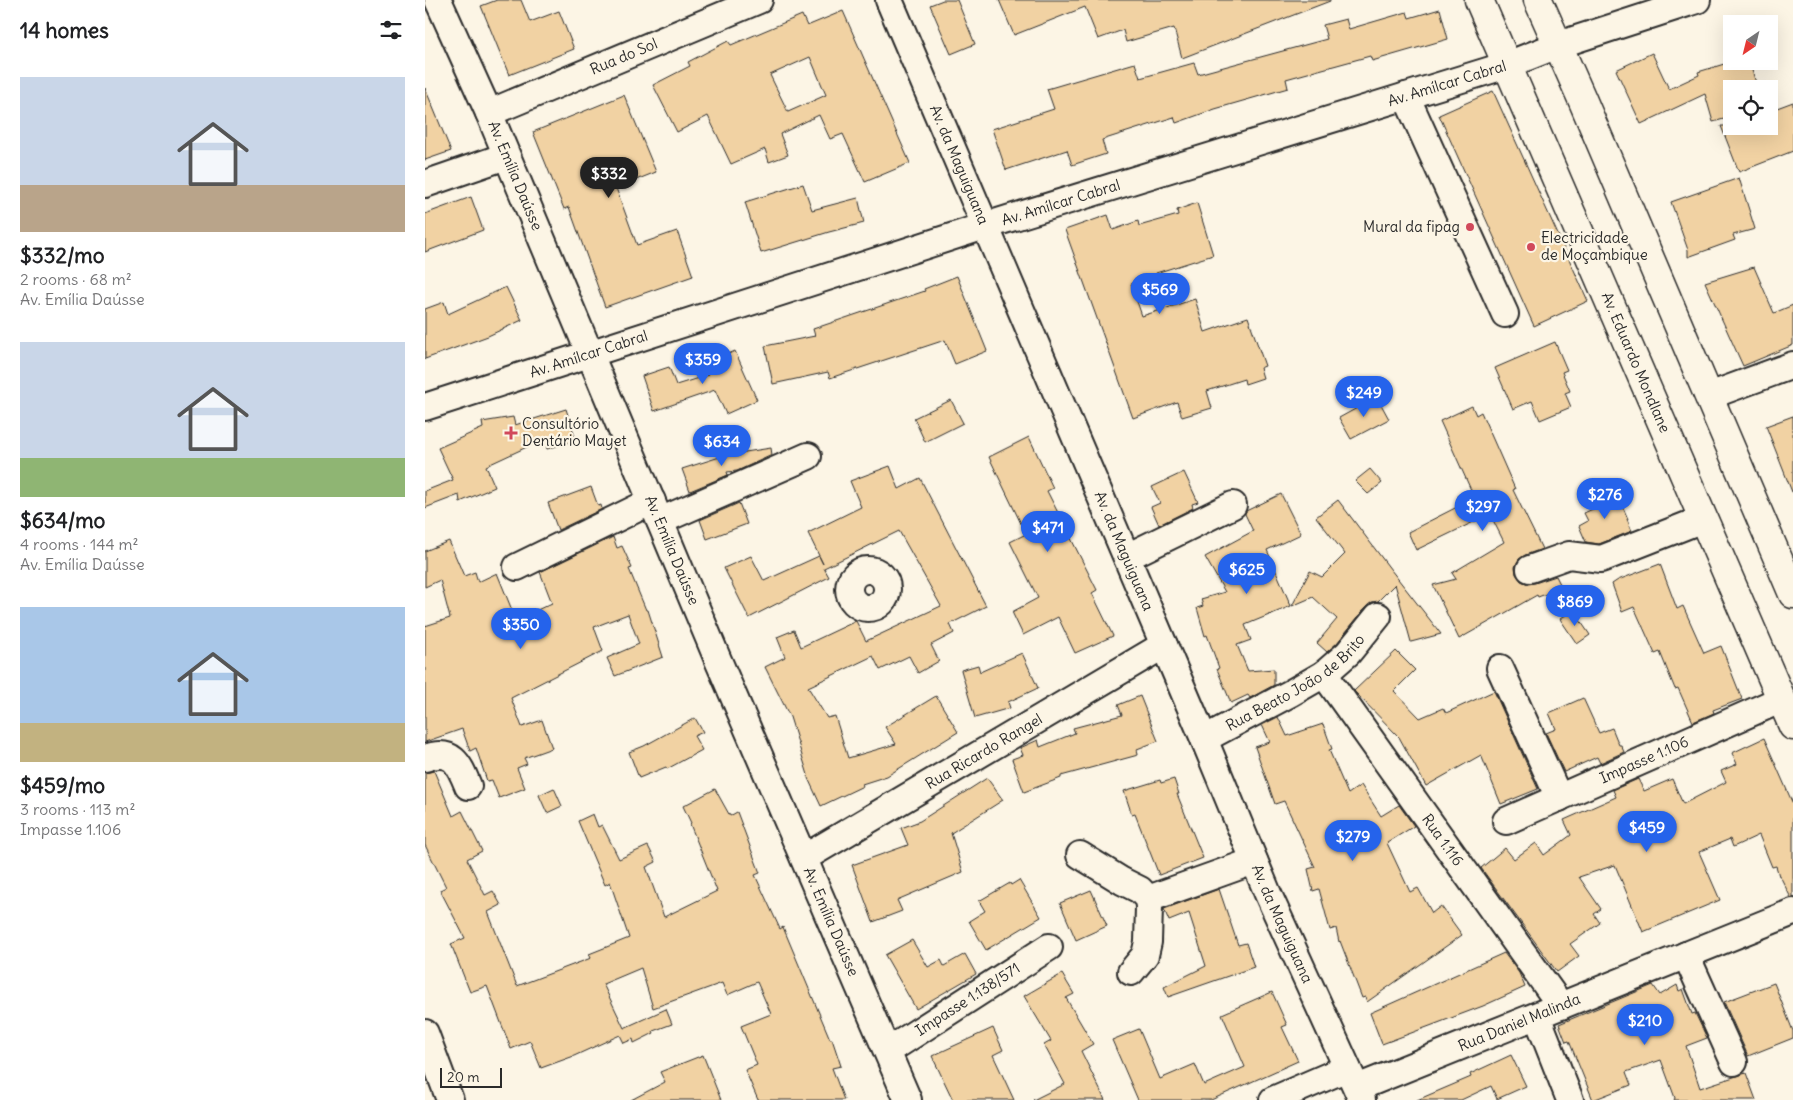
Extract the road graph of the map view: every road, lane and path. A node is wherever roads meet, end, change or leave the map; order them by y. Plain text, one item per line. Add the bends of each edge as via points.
1 (437, 0) edge
2 (759, 0) edge
3 (889, 0) edge
4 (1479, 0) edge
5 (1538, 0) edge
6 (1697, 0) edge
7 (1559, 45) junction
8 (1507, 65) junction
9 (1407, 96) junction
10 (489, 112) junction
11 (506, 156) junction
12 (425, 184) edge
13 (985, 226) junction
14 (1505, 314) dead end
15 (590, 353) junction
16 (1793, 365) edge
17 (1709, 396) junction
18 (425, 406) edge
19 (808, 456) dead end
20 (1233, 505) dead end
21 (656, 511) junction
22 (1703, 519) junction
23 (1127, 557) junction
24 (517, 567) dead end
25 (1530, 569) dead end
26 (1792, 589) edge
27 (1378, 616) dead end
28 (1164, 645) junction
29 (1500, 668) dead end
30 (1324, 674) junction
31 (1782, 699) junction
32 (1793, 726) edge
33 (1204, 739) junction
34 (425, 758) edge
35 (468, 786) dead end
36 (1559, 798) junction
37 (1506, 821) dead end
38 (1079, 855) dead end
39 (804, 858) junction
40 (1254, 861) junction
41 (1147, 899) junction
42 (1793, 912) edge
43 (1049, 947) dead end
44 (1686, 955) junction
45 (1131, 972) dead end
46 (1561, 1006) junction
47 (1537, 1016) junction
48 (425, 1033) edge
49 (888, 1052) junction
50 (1734, 1062) dead end
51 (1355, 1085) edge
52 (450, 1100) edge
53 (908, 1100) edge
54 (1273, 1100) edge
55 (1570, 1100) edge

1 - 10 street, Av. Emília Daússe
2 - 10 street, Rua do Sol
3 - 13 street, Av. da Maguiguana
4 - 8 main road, Av. Eduardo Mondlane
5 - 7 main road
6 - 7 street, Av. Amílcar Cabral
7 - 8 street, Av. Amílcar Cabral
7 - 17 main road
8 - 9 street, Av. Amílcar Cabral
8 - 22 main road, Av. Eduardo Mondlane
9 - 13 street, Av. Amílcar Cabral
9 - 14 street
10 - 11 street, Av. Emília Daússe
11 - 12 street
11 - 15 street, Av. Emília Daússe
13 - 15 street, Av. Amílcar Cabral
13 - 23 street, Av. da Maguiguana
15 - 18 street, Av. Amílcar Cabral
15 - 21 street, Av. Emília Daússe
16 - 17 street
17 - 26 main road
19 - 21 street
20 - 23 street
21 - 24 street
21 - 39 street, Av. Emília Daússe
22 - 25 street via 1601,559 1569,555
22 - 31 main road, Av. Eduardo Mondlane
23 - 28 street, Av. da Maguiguana
27 - 30 street, Rua Beato João de Brito via 1348,653
28 - 33 street, Av. da Maguiguana
28 - 39 street, Rua Ricardo Rangel
29 - 36 street
30 - 33 street, Rua Beato João de Brito
30 - 46 street, Rua 1.116
31 - 32 main road, Av. Eduardo Mondlane
31 - 36 street, Impasse 1.106
33 - 40 street, Av. da Maguiguana
34 - 35 street via 450,757 459,764
36 - 37 street, Impasse 1.106
38 - 41 street via 1140,890
39 - 49 street, Av. Emília Daússe
40 - 41 street
40 - 51 street, Av. da Maguiguana
41 - 45 street via 1148,942 1145,955
42 - 44 street, Rua Daniel Malinda
43 - 49 street, Impasse 1.138/571
44 - 46 street, Rua Daniel Malinda
44 - 50 street
46 - 47 street, Rua Daniel Malinda
47 - 51 street, Rua Daniel Malinda
47 - 55 street
48 - 52 street
49 - 53 street, Av. Emília Daússe
51 - 54 street, Rua Daniel Malinda

